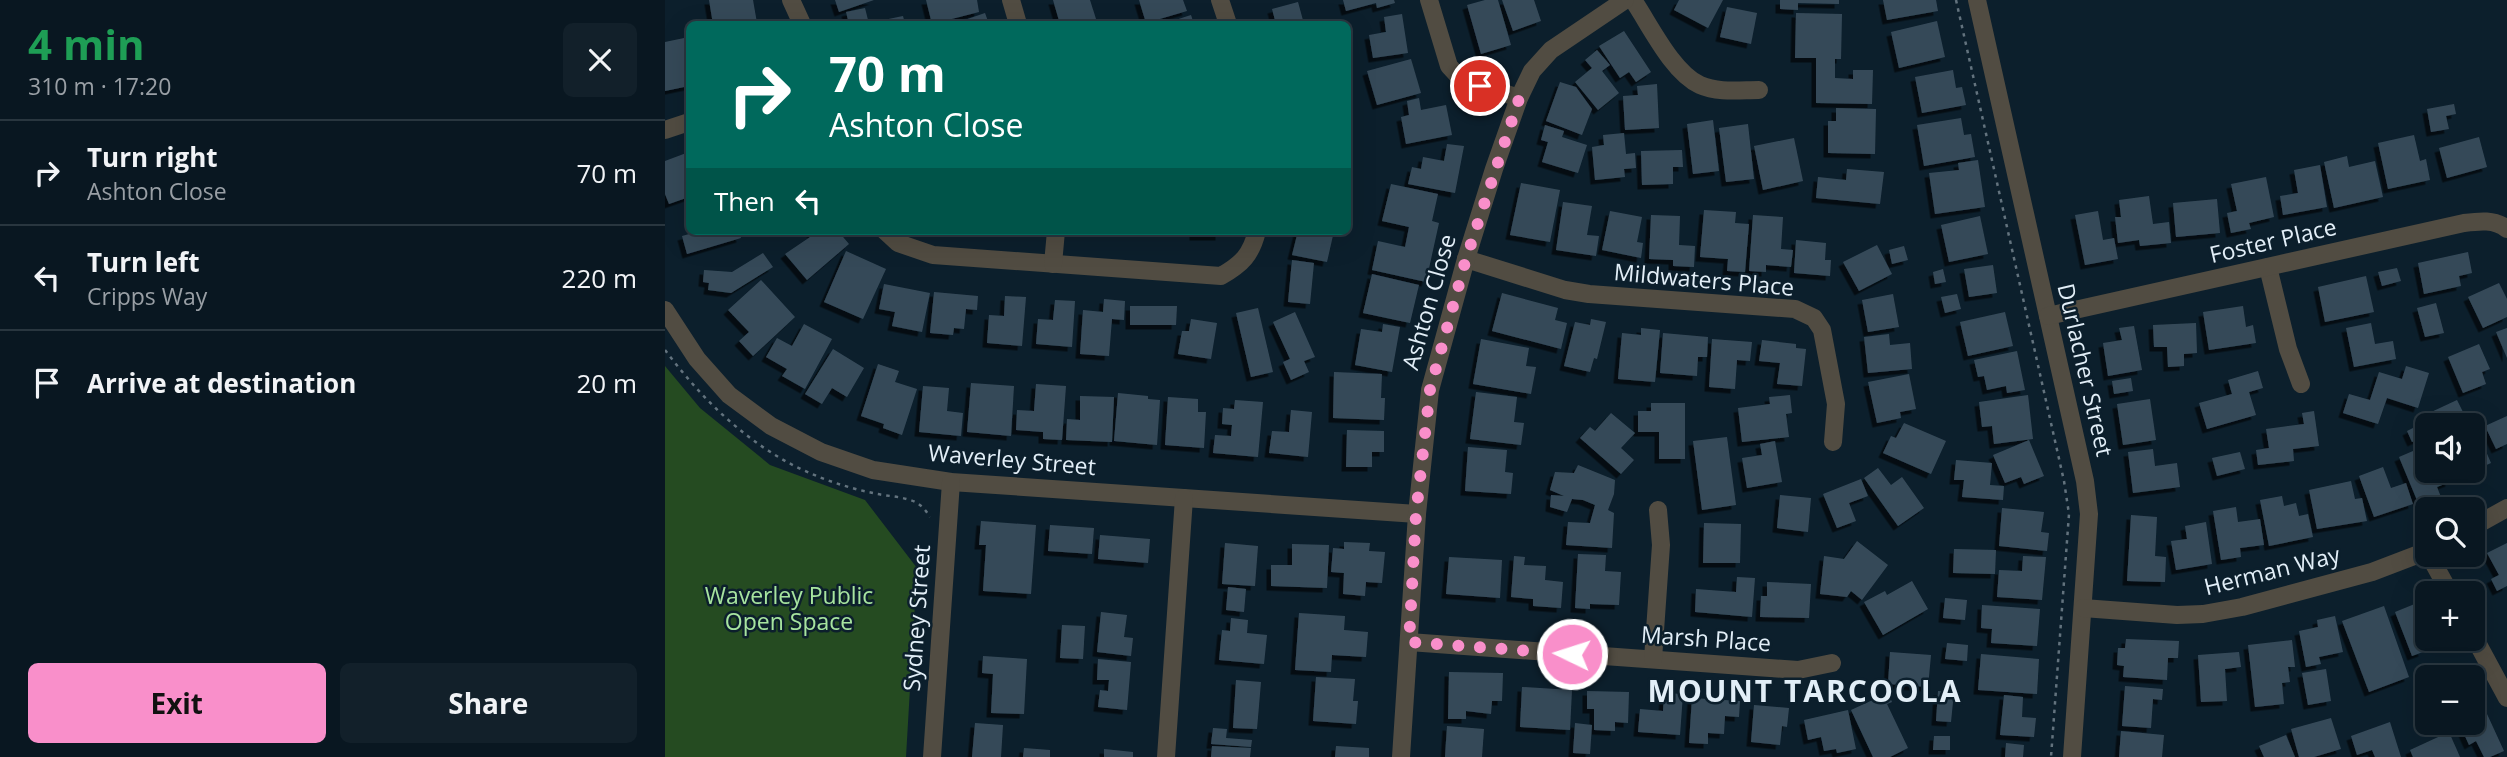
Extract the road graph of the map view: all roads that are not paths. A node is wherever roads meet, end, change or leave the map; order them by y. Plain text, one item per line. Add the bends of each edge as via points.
1 (791, 0) edge
2 (1011, 0) edge
3 (1220, 0) edge
4 (1429, 0) edge
5 (1625, 0) edge
6 (1633, 0) edge
7 (1977, 0) edge
8 (1598, 8) edge
9 (802, 21) edge
10 (1018, 21) edge
11 (1227, 21) edge
12 (1759, 89) dead end
13 (1519, 99) junction
14 (686, 123) edge
15 (665, 130) edge
16 (2507, 229) edge
17 (889, 235) edge
18 (1056, 235) edge
19 (1256, 235) edge
20 (1466, 259) junction
21 (1053, 264) junction
22 (2268, 267) junction
23 (665, 310) edge
24 (2048, 316) junction
25 (2301, 384) dead end
26 (1833, 442) dead end
27 (951, 482) junction
28 (1184, 498) junction
29 (2507, 508) edge
30 (1658, 510) dead end
31 (1416, 514) junction
32 (2485, 520) edge
33 (2415, 557) edge
34 (2083, 608) junction
35 (1409, 642) junction
36 (2482, 651) edge
37 (1653, 659) junction
38 (1832, 663) dead end
39 (2507, 698) edge
40 (932, 757) edge
41 (1166, 757) edge
42 (1401, 757) edge
43 (2072, 757) edge

1 - 9 street
2 - 10 street
3 - 11 street
4 - 13 street via 1450,66 1461,79
5 - 8 street, Ashton Close
6 - 12 street via 1678,68 1700,85 1727,91
7 - 24 street, Durlacher Street
8 - 13 street, Ashton Close via 1532,71
13 - 20 street, Ashton Close
14 - 15 street
16 - 22 street, Foster Place via 2482,221 2464,223
17 - 21 street via 898,243 933,255
18 - 21 street
19 - 21 street via 1241,265 1221,276
20 - 26 street, Mildwaters Place via 1577,292 1795,309 1814,317 1822,330 1836,404
20 - 31 street, Ashton Close via 1430,390
22 - 24 street, Foster Place
22 - 25 street
23 - 27 street, Waverley Street via 697,359 729,394 771,426 821,452 873,470
24 - 34 street, Durlacher Street via 2089,514
27 - 28 street, Waverley Street
27 - 40 street, Sydney Street
28 - 31 street, Waverley Street
28 - 41 street
29 - 32 street
30 - 37 street via 1661,545
31 - 35 street, Ashton Close
33 - 34 street, Herman Way via 2372,572 2203,614
34 - 43 street, Durlacher Street
35 - 37 street, Marsh Place
35 - 42 street, Ashton Close
36 - 39 street
37 - 38 street, Marsh Place via 1798,670

